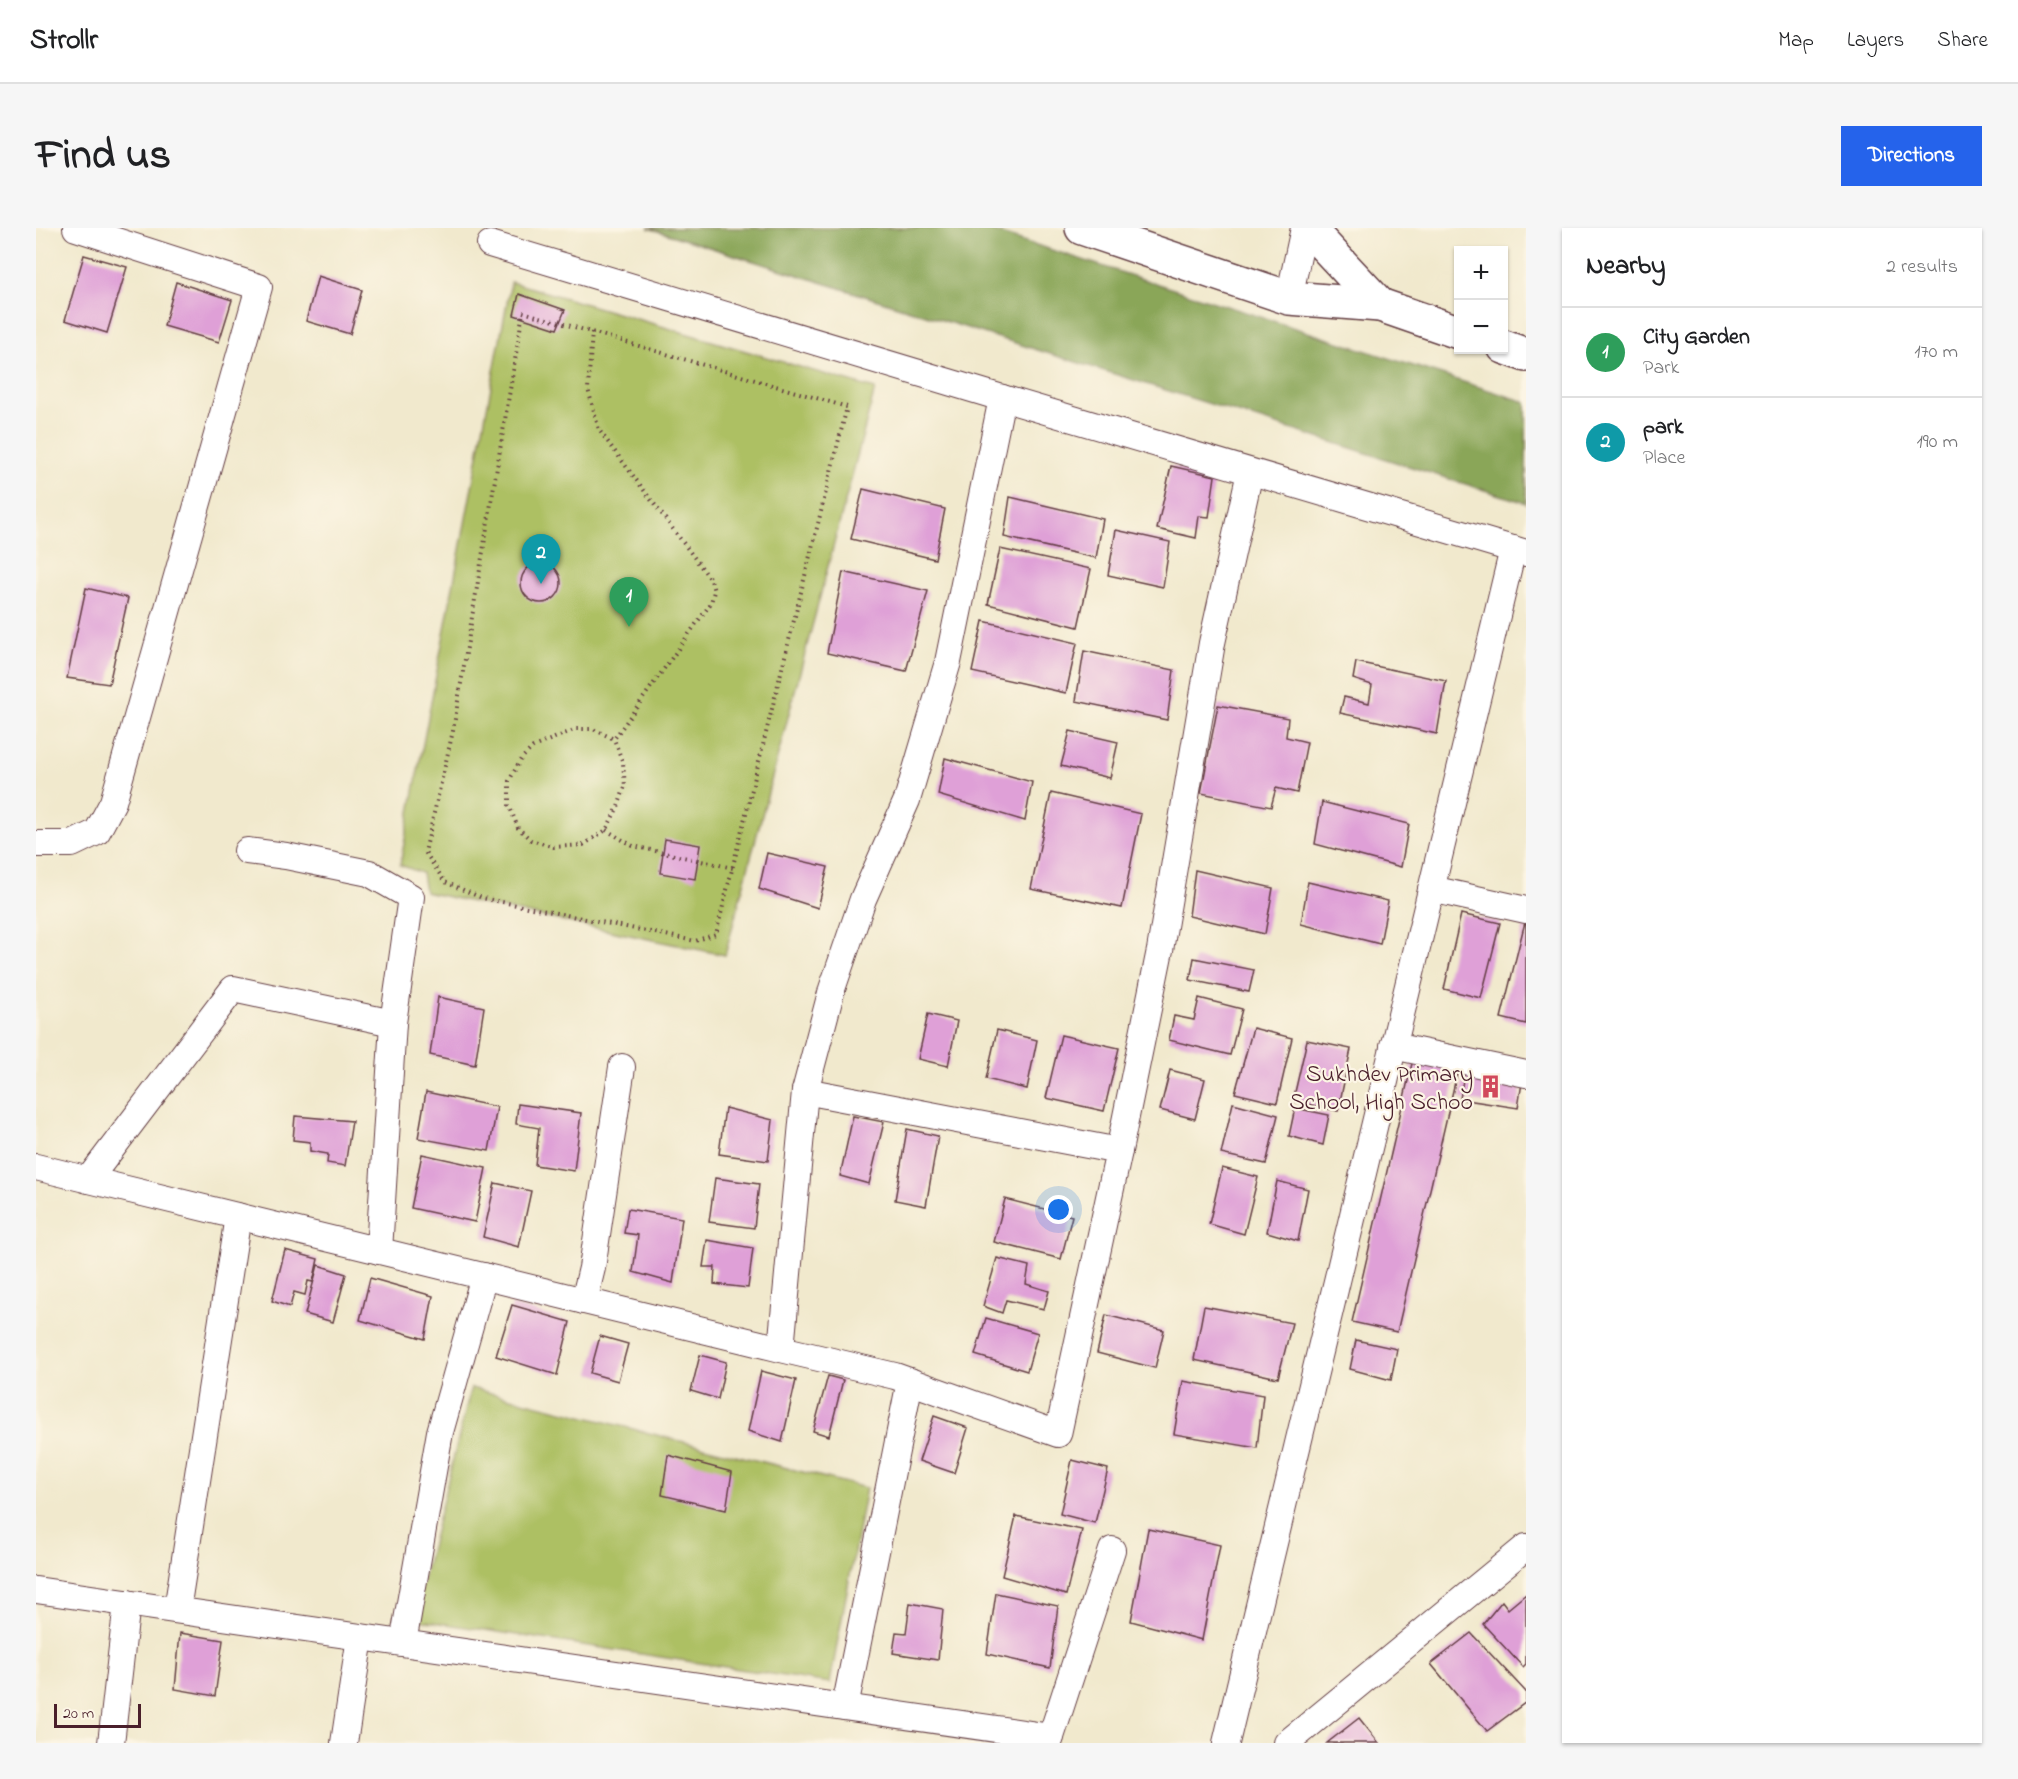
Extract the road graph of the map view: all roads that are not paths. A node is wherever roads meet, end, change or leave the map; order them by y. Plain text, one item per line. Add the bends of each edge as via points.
1 (76, 228) edge
2 (1082, 228) edge
3 (1306, 228) edge
4 (490, 244) dead end
5 (1289, 298) junction
6 (1380, 305) junction
7 (1454, 331) edge
8 (1508, 349) edge
9 (1526, 354) edge
10 (1002, 398) junction
11 (1250, 472) junction
12 (1519, 551) edge
13 (36, 844) edge
14 (247, 851) dead end
15 (1431, 889) junction
16 (1526, 910) edge
17 (393, 1023) junction
18 (1393, 1046) junction
19 (622, 1066) dead end
20 (1526, 1074) edge
21 (805, 1090) junction
22 (1119, 1151) junction
23 (36, 1167) edge
24 (88, 1180) junction
25 (238, 1216) junction
26 (379, 1251) junction
27 (484, 1276) junction
28 (584, 1301) junction
29 (781, 1349) junction
30 (910, 1382) junction
31 (1526, 1547) edge
32 (1112, 1550) dead end
33 (36, 1590) edge
34 (127, 1603) junction
35 (177, 1610) junction
36 (360, 1637) junction
37 (403, 1643) junction
38 (844, 1707) junction
39 (1050, 1740) edge
40 (111, 1743) edge
41 (344, 1743) edge
42 (1226, 1743) edge
43 (1287, 1743) edge

1 - 13 street via 260,287 113,802 96,832 72,844
2 - 5 main road
3 - 5 street
3 - 6 main road
4 - 10 street
5 - 6 main road
6 - 7 main road
8 - 9 main road
10 - 11 street
10 - 21 street via 948,662 907,800 863,899 832,989
11 - 12 street
11 - 22 street via 1212,643 1160,950
12 - 15 street
14 - 17 street via 369,873 411,897
15 - 16 street
15 - 18 street
17 - 24 street via 233,989
17 - 26 street
18 - 20 street
18 - 42 street
19 - 28 street
21 - 22 street
21 - 29 street
22 - 30 street via 1058,1434
23 - 24 street
24 - 25 street
25 - 26 street
25 - 35 street
26 - 27 street
27 - 28 street
27 - 37 street via 440,1432
28 - 29 street
29 - 30 street
30 - 38 street
31 - 43 street
32 - 39 street
33 - 34 street
34 - 35 street
34 - 40 street
35 - 36 street
36 - 37 street
36 - 41 street
37 - 38 street
38 - 39 street

